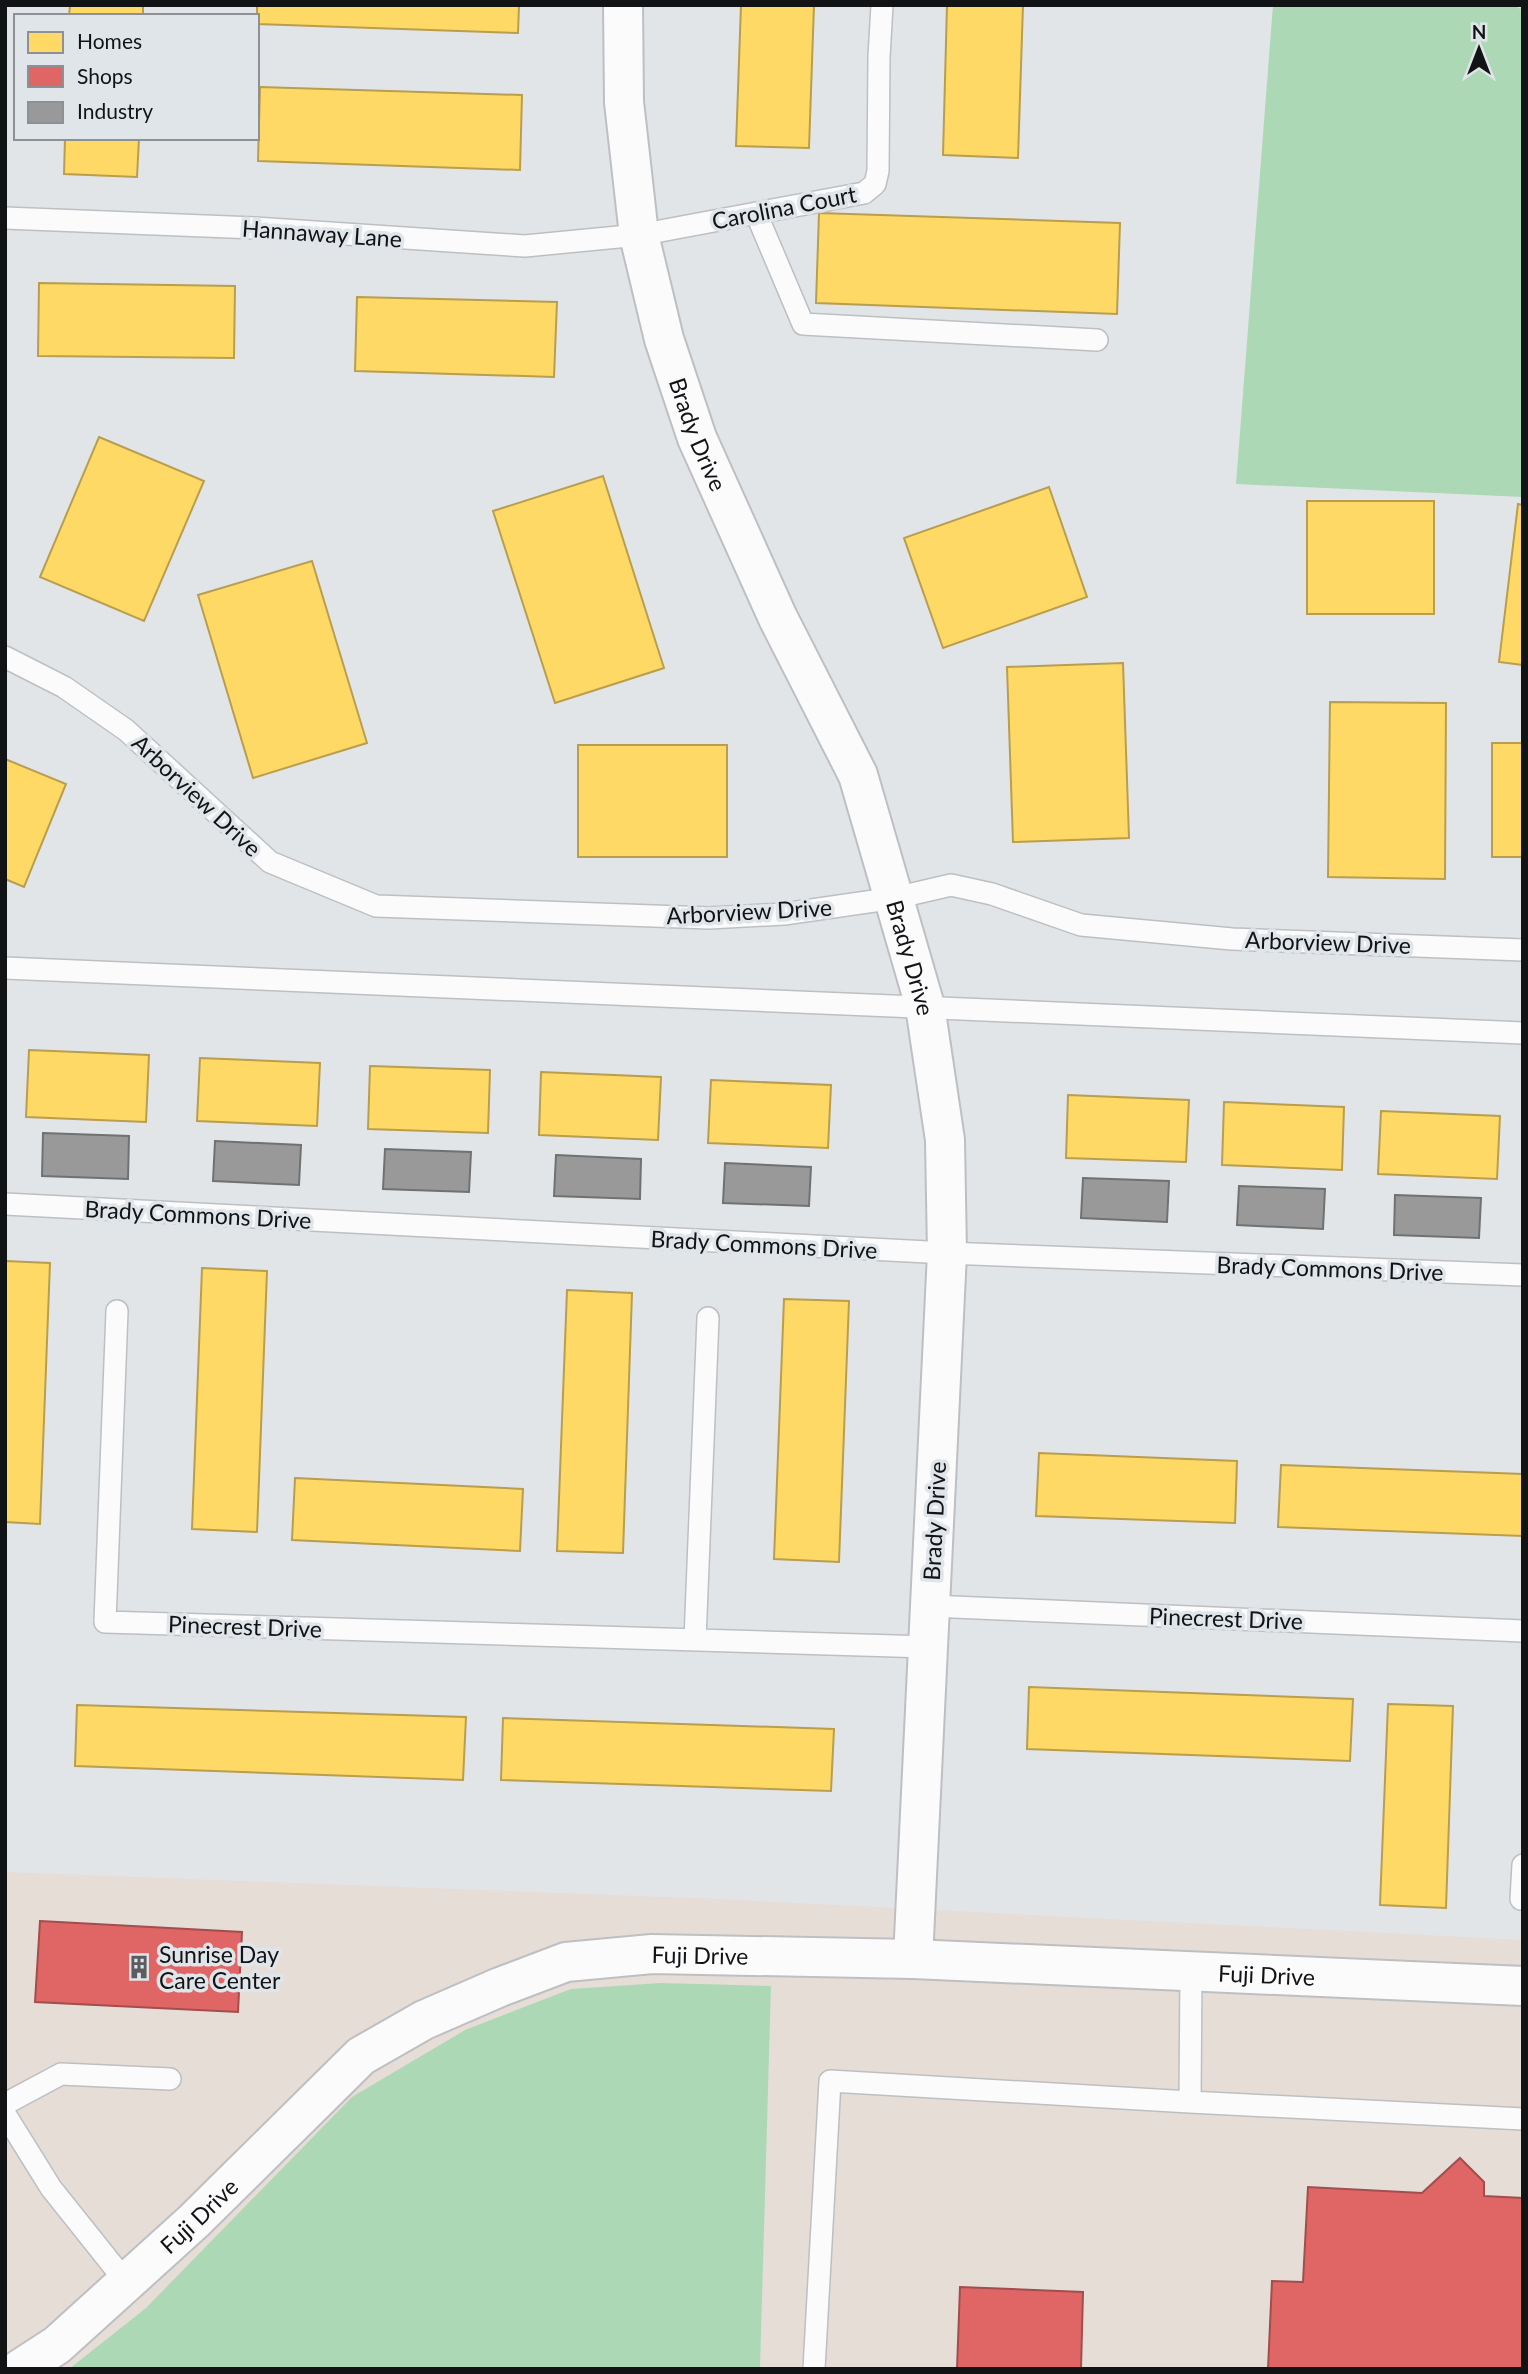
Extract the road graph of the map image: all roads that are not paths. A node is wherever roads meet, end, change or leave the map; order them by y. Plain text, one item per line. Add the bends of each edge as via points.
1 (623, 5) edge
2 (882, 5) edge
3 (756, 213) junction
4 (5, 218) edge
5 (639, 235) junction
6 (1097, 341) dead end
7 (5, 657) edge
8 (895, 898) junction
9 (1523, 950) edge
10 (5, 968) edge
11 (925, 1006) junction
12 (1523, 1033) edge
13 (5, 1205) edge
14 (947, 1253) junction
15 (1523, 1275) edge
16 (117, 1311) dead end
17 (708, 1318) dead end
18 (930, 1606) junction
19 (1523, 1631) edge
20 (695, 1640) junction
21 (928, 1647) junction
22 (1523, 1866) edge
23 (1521, 1899) dead end
24 (913, 1959) junction
25 (1191, 1971) junction
26 (1523, 1986) edge
27 (170, 2079) dead end
28 (1190, 2102) junction
29 (5, 2104) edge
30 (5, 2114) edge
31 (1523, 2119) edge
32 (126, 2282) junction
33 (5, 2358) edge
34 (11, 2369) edge
35 (20, 2369) edge
36 (814, 2369) edge

1 - 5 street, Brady Drive via 624,102
2 - 3 lane, Carolina Court via 874,184 864,193
3 - 5 lane, Carolina Court
3 - 6 lane via 803,324
4 - 5 lane, Hannaway Lane via 525,246
5 - 8 street, Brady Drive via 664,339 696,438 778,618 858,775
7 - 8 lane, Arborview Drive via 64,687 126,730 270,862 376,906 709,918 783,914
8 - 9 lane, Arborview Drive via 951,885 992,894 1081,926 1232,939
8 - 11 street, Brady Drive
10 - 11 lane
11 - 12 lane
11 - 14 street, Brady Drive via 945,1140
13 - 14 lane, Brady Commons Drive
14 - 15 lane, Brady Commons Drive
14 - 18 street, Brady Drive
16 - 20 lane, Pinecrest Drive via 104,1622
17 - 20 lane
18 - 19 lane, Pinecrest Drive
18 - 21 street, Brady Drive
20 - 21 lane, Pinecrest Drive
21 - 24 street, Brady Drive
22 - 23 lane
24 - 25 street, Fuji Drive
24 - 32 street, Fuji Drive via 652,1954 566,1962 500,1987 424,2020 361,2056
25 - 26 street, Fuji Drive
25 - 28 lane
27 - 29 lane via 61,2074
28 - 31 lane
28 - 36 lane via 830,2081
30 - 32 lane via 51,2188
32 - 35 street, Fuji Drive via 57,2345
33 - 34 lane

